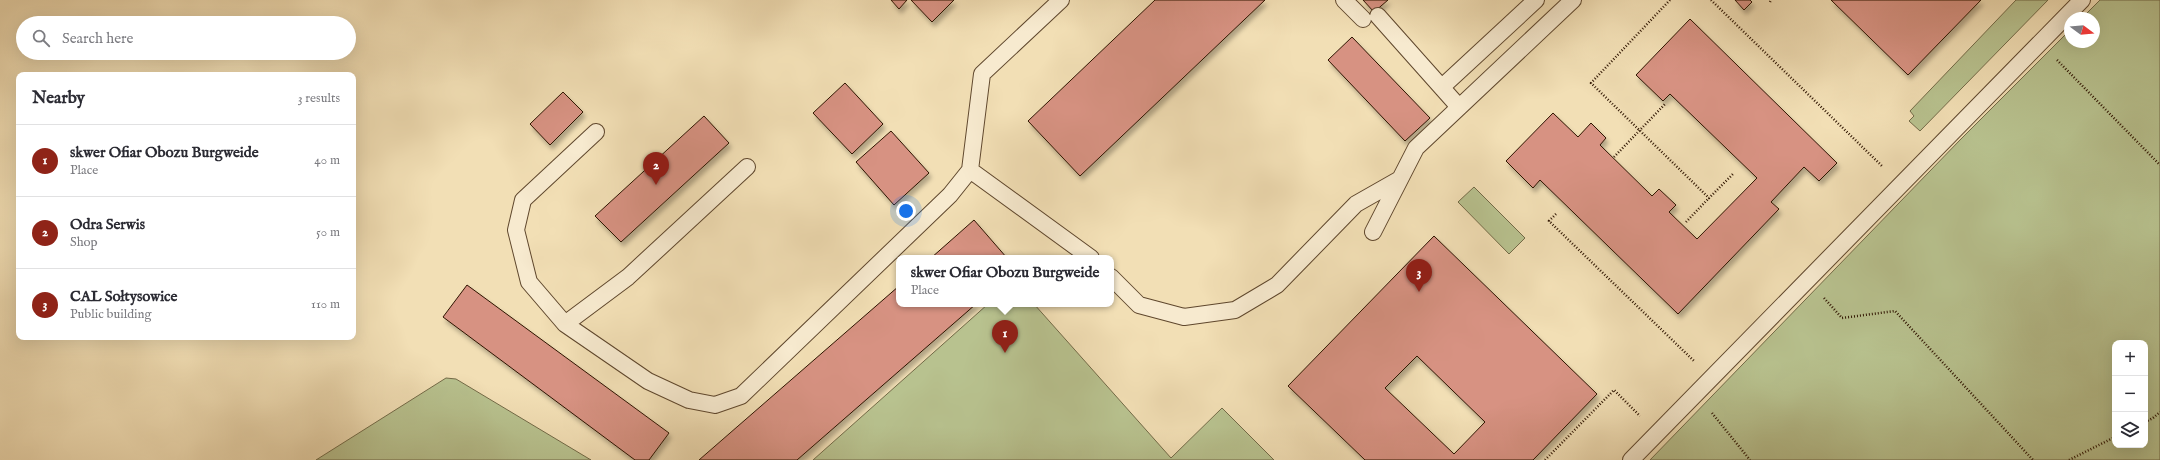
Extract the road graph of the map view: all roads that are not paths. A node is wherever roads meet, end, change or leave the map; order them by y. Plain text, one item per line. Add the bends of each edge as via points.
1 (1061, 0) edge
2 (1344, 0) edge
3 (1536, 0) edge
4 (1573, 0) edge
5 (2082, 0) edge
6 (1442, 87) junction
7 (1460, 106) junction
8 (596, 132) dead end
9 (747, 167) dead end
10 (970, 170) junction
11 (1400, 179) junction
12 (1373, 232) dead end
13 (1087, 255) edge
14 (1114, 280) edge
15 (565, 324) junction
16 (1632, 460) edge

1 - 10 lane via 982,74
2 - 6 lane via 1370,18
3 - 6 lane
4 - 7 lane
5 - 16 lane
6 - 7 lane
7 - 11 lane via 1416,148
8 - 15 lane via 523,200 516,230 529,282
9 - 15 lane via 628,277
10 - 13 lane
10 - 15 lane via 950,195 740,396 715,405 689,400 648,381
11 - 12 lane
11 - 14 lane via 1356,204 1277,285 1235,310 1184,317 1139,304

